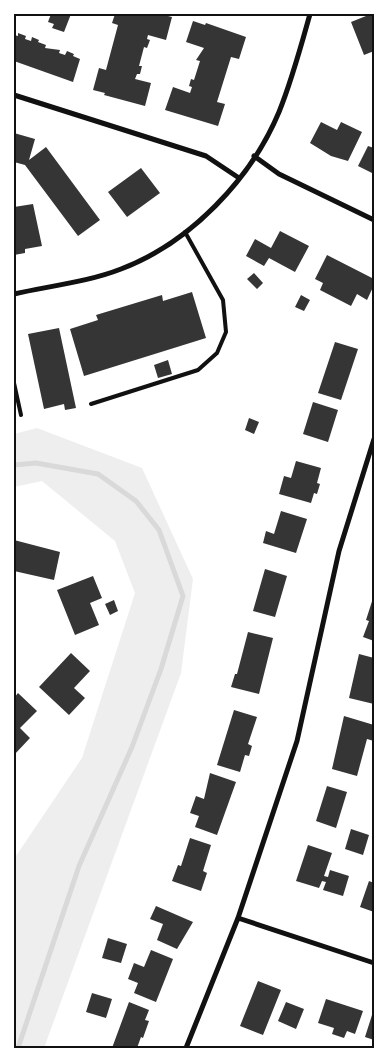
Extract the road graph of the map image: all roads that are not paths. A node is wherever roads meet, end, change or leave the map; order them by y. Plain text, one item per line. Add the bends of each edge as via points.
1 (310, 14) edge
2 (14, 95) edge
3 (254, 156) junction
4 (239, 178) junction
5 (374, 220) edge
6 (185, 232) junction
7 (14, 294) edge
8 (14, 383) edge
9 (91, 404) dead end
10 (21, 415) dead end
11 (374, 440) edge
12 (238, 918) junction
13 (374, 963) edge
14 (186, 1048) edge

1 - 3 street via 279,112
2 - 4 street via 206,156
3 - 4 street
3 - 5 street via 279,174
4 - 6 street
6 - 7 street via 164,248 120,270
6 - 9 lane via 223,300 226,332 217,353 198,370
8 - 10 lane
11 - 12 street via 340,551 296,741
12 - 13 street
12 - 14 street

